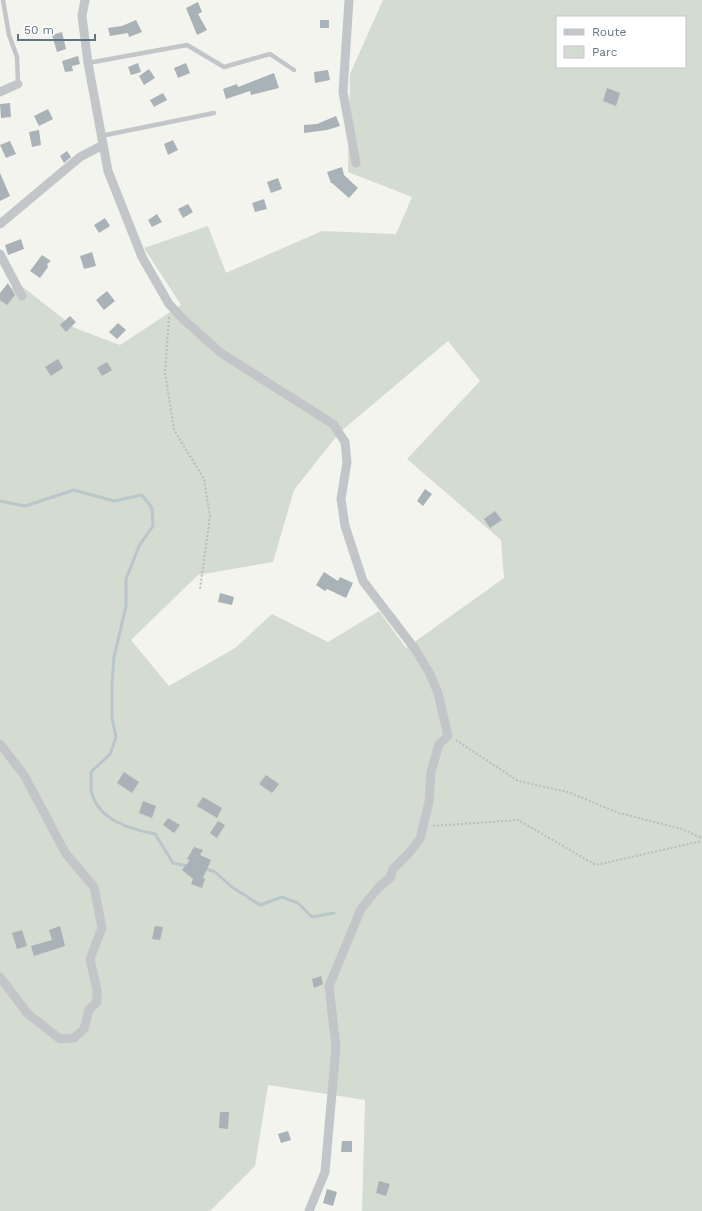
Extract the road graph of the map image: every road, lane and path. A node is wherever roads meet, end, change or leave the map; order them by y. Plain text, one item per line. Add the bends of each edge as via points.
1 (3, 0) edge
2 (85, 0) edge
3 (349, 0) edge
4 (88, 63) junction
5 (294, 70) dead end
6 (18, 84) joint
7 (0, 92) edge
8 (214, 113) dead end
9 (102, 140) junction
10 (356, 164) dead end
11 (0, 224) edge
12 (0, 254) edge
13 (22, 296) dead end
14 (170, 304) junction
15 (200, 589) dead end
16 (448, 736) junction
17 (0, 744) edge
18 (422, 827) junction
19 (702, 838) edge
20 (702, 841) edge
21 (0, 977) edge
22 (309, 1211) edge

1 - 6 lane via 9,35 17,57
2 - 4 street via 82,16
3 - 10 street via 343,92
4 - 5 lane via 187,45 224,68 270,54
4 - 9 street
6 - 7 street
8 - 9 lane
9 - 11 street
9 - 14 street via 108,171 142,257
12 - 13 street
14 - 15 path via 164,372 174,430 204,479 210,517
14 - 16 street via 221,353 334,424 345,442 347,462 341,499 345,526 361,574 429,672 438,693
16 - 18 street via 439,744 431,772
16 - 19 path via 518,781 568,792 619,812 682,829
17 - 21 street via 24,775 66,854 94,887 102,928 90,960 97,1002 90,1010 84,1028 74,1038 60,1039 28,1014
18 - 20 path via 518,820 596,865
18 - 22 street via 420,840 361,909 329,986 336,1048 324,1172

